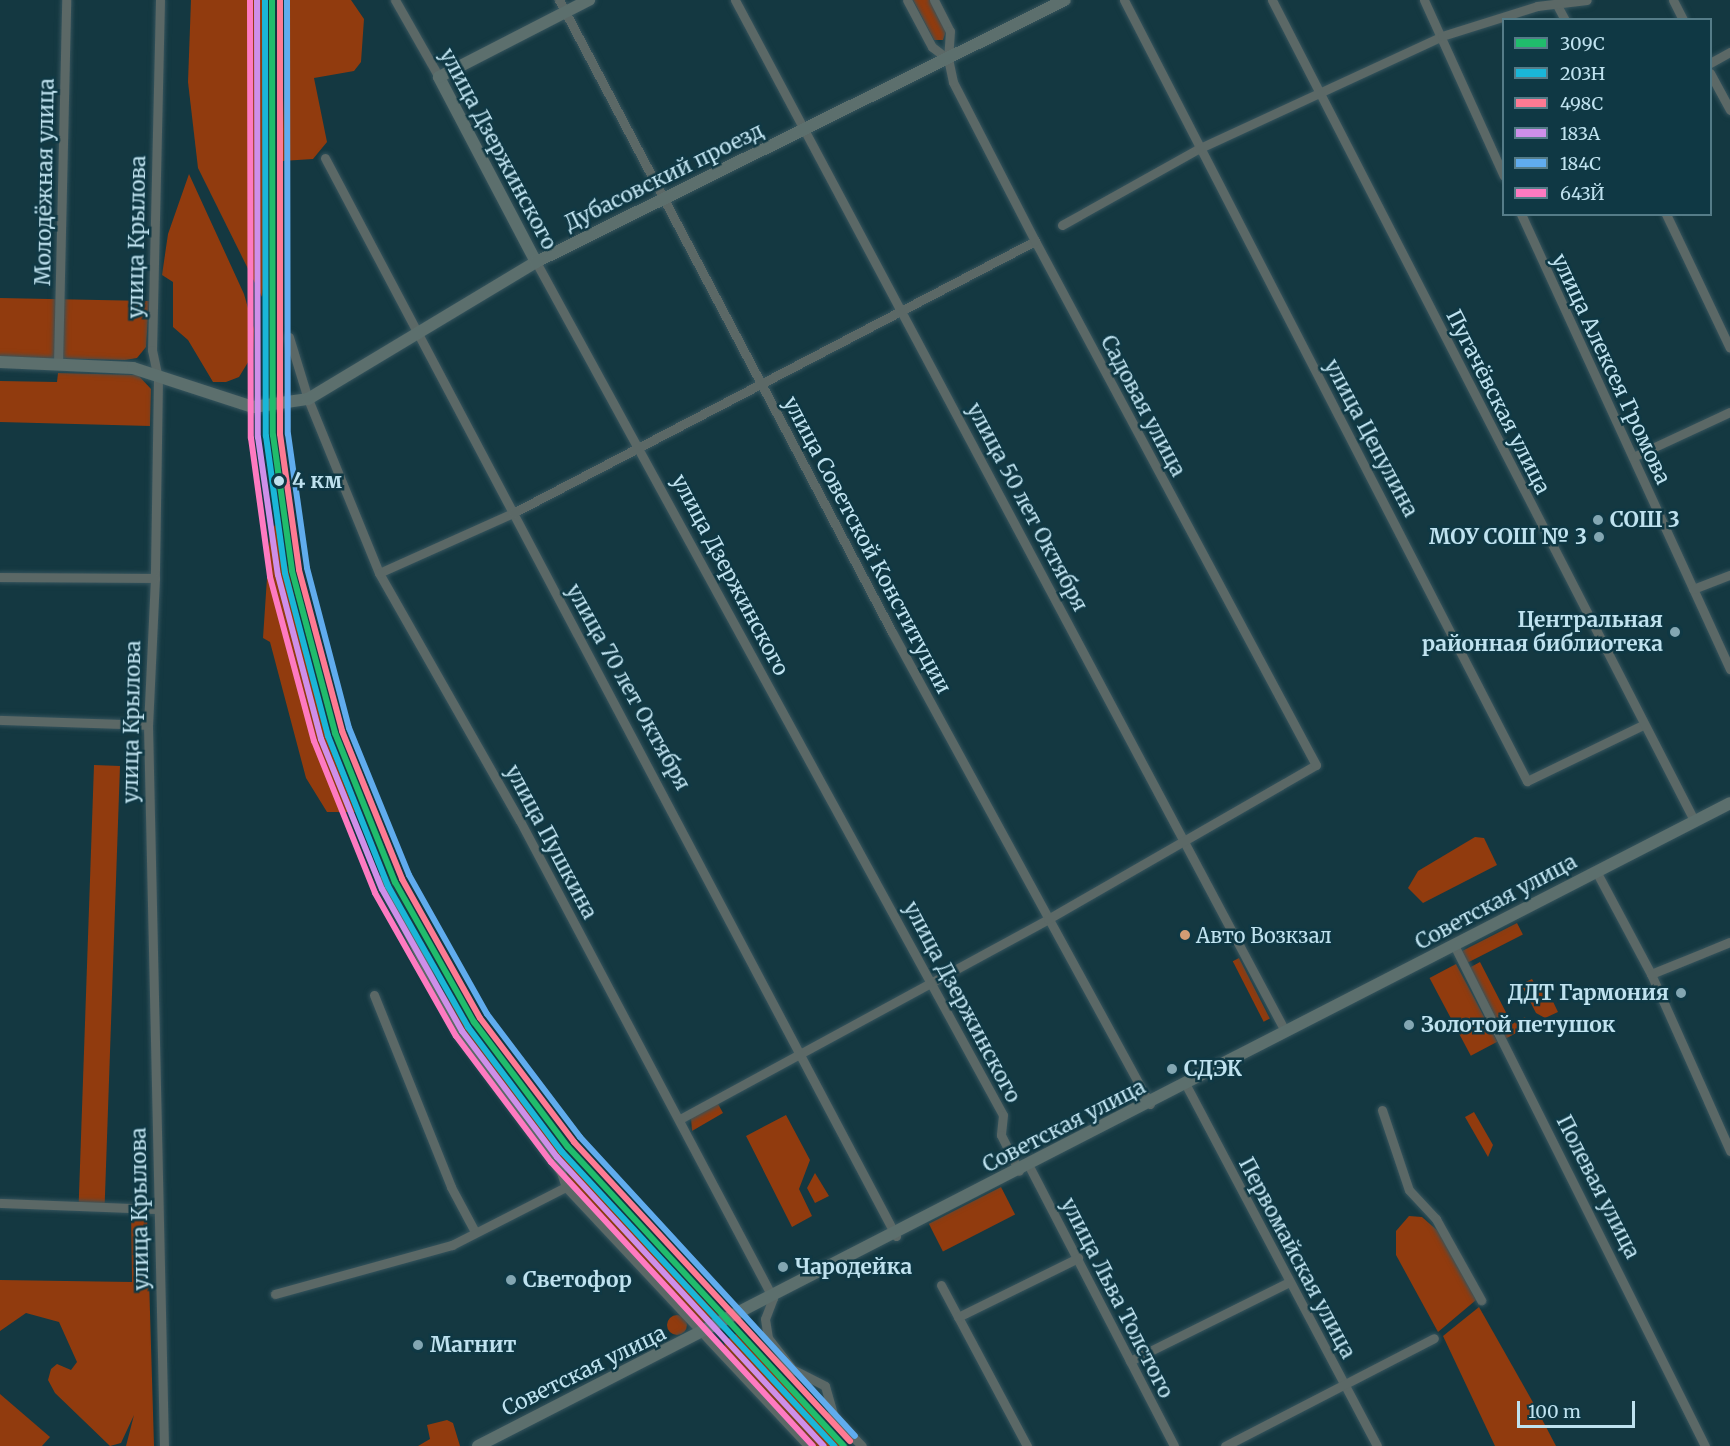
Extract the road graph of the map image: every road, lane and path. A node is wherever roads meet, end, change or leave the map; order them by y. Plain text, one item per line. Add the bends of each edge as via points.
1 (66, 0) edge
2 (160, 0) edge
3 (395, 0) edge
4 (559, 0) edge
5 (589, 0) edge
6 (735, 0) edge
7 (907, 0) edge
8 (934, 0) edge
9 (1065, 0) edge
10 (1124, 0) edge
11 (1272, 0) edge
12 (1424, 0) edge
13 (1587, 0) edge
14 (1673, 0) edge
15 (1557, 5) junction
16 (566, 13) junction
17 (1509, 18) edge
18 (1564, 18) edge
19 (1682, 18) edge
20 (1502, 20) edge
21 (1442, 36) junction
22 (1730, 52) edge
23 (948, 59) junction
24 (1712, 62) edge
25 (440, 77) junction
26 (1712, 77) edge
27 (1321, 96) junction
28 (1730, 111) edge
29 (804, 129) junction
30 (1198, 149) junction
31 (325, 158) dead end
32 (1502, 174) edge
33 (664, 198) junction
34 (1522, 216) edge
35 (1667, 216) edge
36 (1062, 225) dead end
37 (1035, 241) junction
38 (536, 262) junction
39 (902, 311) junction
40 (416, 333) junction
41 (289, 337) dead end
42 (1730, 348) edge
43 (0, 362) edge
44 (58, 364) junction
45 (158, 379) junction
46 (762, 386) junction
47 (308, 399) junction
48 (1730, 412) edge
49 (639, 448) junction
50 (1633, 458) junction
51 (513, 513) junction
52 (379, 573) junction
53 (1730, 575) edge
54 (0, 577) edge
55 (155, 578) junction
56 (1693, 589) junction
57 (1730, 669) edge
58 (0, 720) edge
59 (148, 725) junction
60 (1642, 725) junction
61 (1730, 803) edge
62 (1694, 820) junction
63 (1186, 842) junction
64 (1596, 871) junction
65 (381, 879) dead end
66 (1048, 919) junction
67 (1730, 942) edge
68 (1455, 947) junction
69 (1651, 974) junction
70 (931, 984) junction
71 (374, 995) dead end
72 (1285, 1030) junction
73 (804, 1053) junction
74 (1186, 1085) junction
75 (1150, 1104) junction
76 (1382, 1110) dead end
77 (680, 1119) junction
78 (1730, 1151) edge
79 (1024, 1168) junction
80 (566, 1187) junction
81 (0, 1203) edge
82 (158, 1209) junction
83 (475, 1232) junction
84 (896, 1236) junction
85 (1078, 1258) junction
86 (1289, 1282) junction
87 (941, 1286) dead end
88 (275, 1294) dead end
89 (773, 1298) junction
90 (1481, 1300) dead end
91 (958, 1317) junction
92 (699, 1335) junction
93 (1434, 1338) dead end
94 (1130, 1361) junction
95 (1343, 1382) junction
96 (803, 1445) edge
97 (164, 1446) edge
98 (478, 1446) edge
99 (862, 1446) edge
100 (1027, 1446) edge
101 (1174, 1446) edge
102 (1225, 1446) edge
103 (1377, 1446) edge
104 (1705, 1446) edge

1 - 44 street, Молодёжная улица
2 - 45 street, улица Крылова via 152,350
3 - 25 street, улица Дзержинского
4 - 16 street, улица Советской Конституции
5 - 16 main road
6 - 29 street, улица 50 лет Октября
7 - 23 street, Садовая улица via 932,47
8 - 23 street, Садовая улица via 950,31
9 - 23 main road, Дубасовский проезд
10 - 30 street, улица Цепулина
11 - 27 street, Пугачёвская улица
12 - 21 street
13 - 15 street
14 - 19 street
15 - 17 street
15 - 18 street
16 - 25 main road
16 - 33 street, улица Советской Конституции
20 - 21 street
21 - 27 street
21 - 32 street
22 - 24 street
23 - 29 main road, Дубасовский проезд
23 - 37 street, Садовая улица via 953,82
25 - 38 main road, улица Дзержинского
26 - 28 street
27 - 30 street
27 - 60 street, Пугачёвская улица
29 - 33 main road, Дубасовский проезд
29 - 39 street, улица 50 лет Октября
30 - 36 street
30 - 60 street, улица Цепулина via 1527,781
31 - 40 street, улица 70 лет Октября
33 - 38 main road, Дубасовский проезд
33 - 46 street, улица Советской Конституции
34 - 50 street, улица Алексея Громова
35 - 42 street
37 - 39 street
37 - 63 street, Садовая улица via 1316,765
38 - 40 main road, Дубасовский проезд
38 - 49 street, улица Дзержинского
39 - 46 street
39 - 63 street, улица 50 лет Октября
40 - 47 main road, Дубасовский проезд
40 - 51 street, улица 70 лет Октября
41 - 47 street, улица Пушкина
43 - 44 main road, Дубасовский проезд
44 - 45 main road, Дубасовский проезд via 133,368
45 - 47 main road, Дубасовский проезд via 235,404 288,405
45 - 55 street, улица Крылова
46 - 49 street
46 - 66 street, улица Советской Конституции
47 - 52 street, улица Пушкина
48 - 50 street
49 - 51 street
49 - 70 street, улица Дзержинского
50 - 56 street, улица Алексея Громова
51 - 52 street
51 - 73 street, улица 70 лет Октября
52 - 77 street, улица Пушкина via 471,731
53 - 56 street
54 - 55 street
55 - 59 street, улица Крылова
56 - 57 street, улица Алексея Громова
58 - 59 street
59 - 82 street, улица Крылова
60 - 62 street, Пугачёвская улица
61 - 62 main road, Советская улица
62 - 64 main road, Советская улица
63 - 66 street
63 - 72 street, улица 50 лет Октября
64 - 68 main road, Советская улица
64 - 69 street
65 - 80 street via 458,1032 561,1172
66 - 70 street
66 - 75 street, улица Советской Конституции
67 - 69 street
68 - 72 main road, Советская улица
68 - 104 street, Полевая улица
69 - 78 street
70 - 73 street
70 - 79 street, улица Дзержинского via 1003,1116 1001,1135
71 - 83 street via 450,1187
72 - 74 main road, Советская улица
73 - 77 street
73 - 84 street, улица 70 лет Октября
74 - 75 main road, Советская улица
74 - 86 street, Первомайская улица
75 - 79 main road, Советская улица
76 - 90 street via 1409,1190 1436,1219
77 - 89 street, улица Пушкина
79 - 84 main road, Советская улица
79 - 85 street, улица Льва Толстого
80 - 83 street
80 - 92 street
81 - 82 street
82 - 97 street, улица Крылова
83 - 88 street via 452,1245
84 - 89 main road, Советская улица
85 - 91 street
85 - 94 street, улица Льва Толстого
86 - 94 street
86 - 95 street, Первомайская улица
87 - 91 street
89 - 92 main road, Советская улица
89 - 99 street via 765,1319 768,1338 792,1369 825,1386 834,1418
91 - 100 street
92 - 96 street via 737,1366
92 - 98 main road, Советская улица
93 - 95 street
94 - 101 street, улица Льва Толстого
95 - 102 street
95 - 103 street, Первомайская улица

